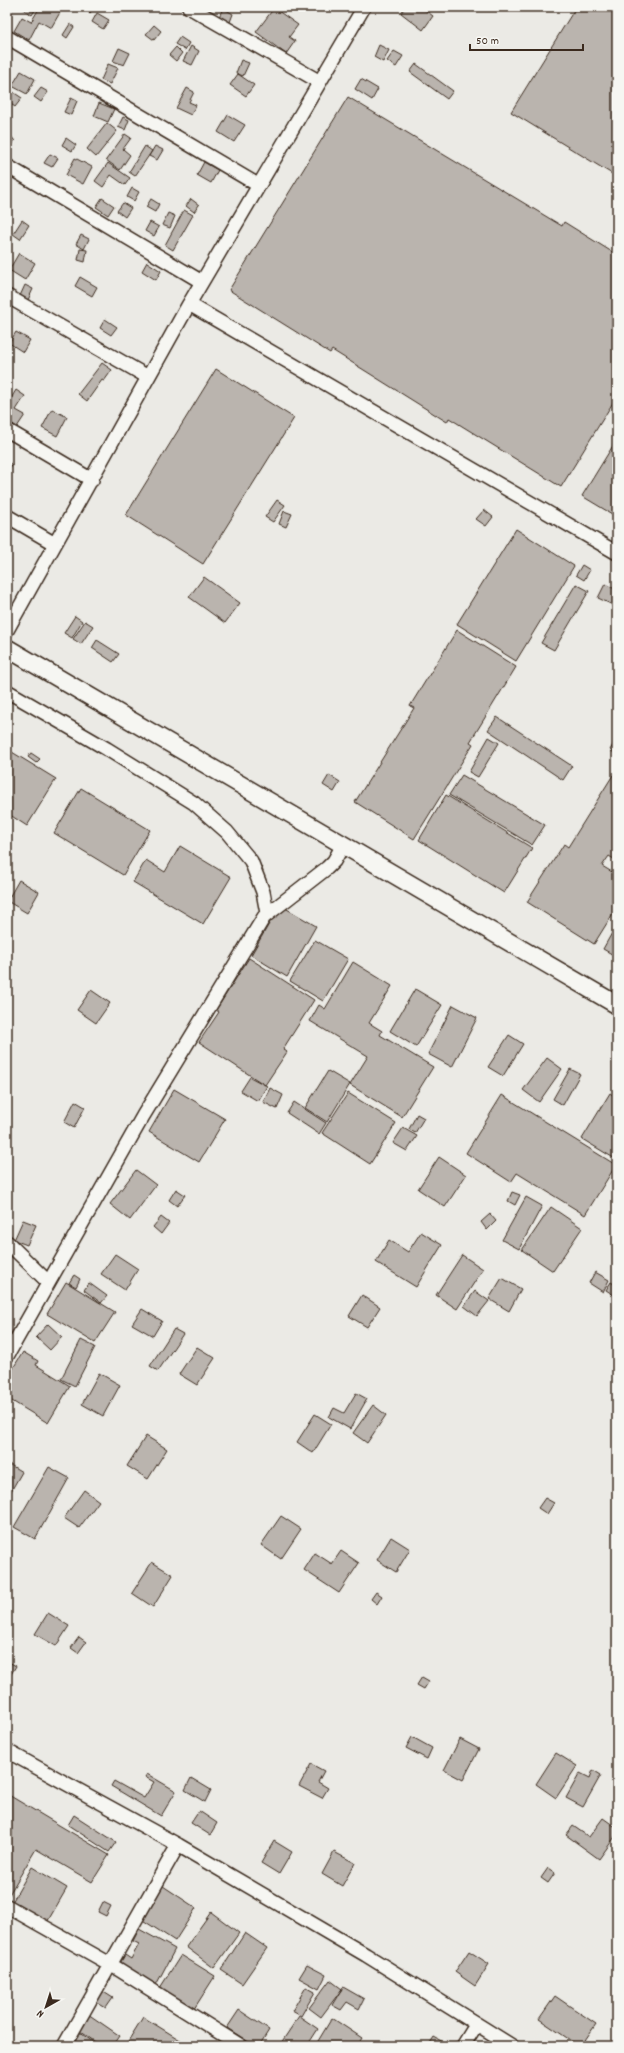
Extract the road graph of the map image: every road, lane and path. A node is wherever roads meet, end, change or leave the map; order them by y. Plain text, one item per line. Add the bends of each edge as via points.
1 (189, 7) edge
2 (364, 7) edge
3 (7, 37) edge
4 (320, 82) junction
5 (7, 166) edge
6 (258, 185) junction
7 (202, 282) junction
8 (7, 296) edge
9 (189, 304) junction
10 (148, 377) junction
11 (7, 430) edge
12 (92, 480) junction
13 (7, 516) edge
14 (55, 544) junction
15 (617, 553) edge
16 (7, 630) edge
17 (7, 648) edge
18 (7, 691) edge
19 (343, 845) junction
20 (267, 913) junction
21 (617, 1005) edge
22 (7, 1242) edge
23 (48, 1282) junction
24 (7, 1356) edge
25 (7, 1751) edge
26 (178, 1845) junction
27 (7, 1906) edge
28 (110, 1964) junction
29 (476, 2025) junction
30 (64, 2046) edge
31 (241, 2046) edge
32 (463, 2046) edge
33 (512, 2046) edge

1 - 4 street
2 - 4 street
3 - 6 street
4 - 6 street
5 - 7 street
6 - 7 street
7 - 9 street
8 - 10 street
9 - 10 street
9 - 15 street
10 - 12 street
11 - 12 street
12 - 14 street
13 - 14 street
14 - 16 street
17 - 19 street
18 - 20 street via 194,803 222,827 251,861 263,892
19 - 20 street via 327,868
19 - 21 street
20 - 23 street via 143,1116
22 - 23 street
23 - 24 street
25 - 26 street
26 - 28 street
26 - 29 street via 366,1955
27 - 28 street
28 - 30 street
28 - 31 street
29 - 32 street
29 - 33 street

